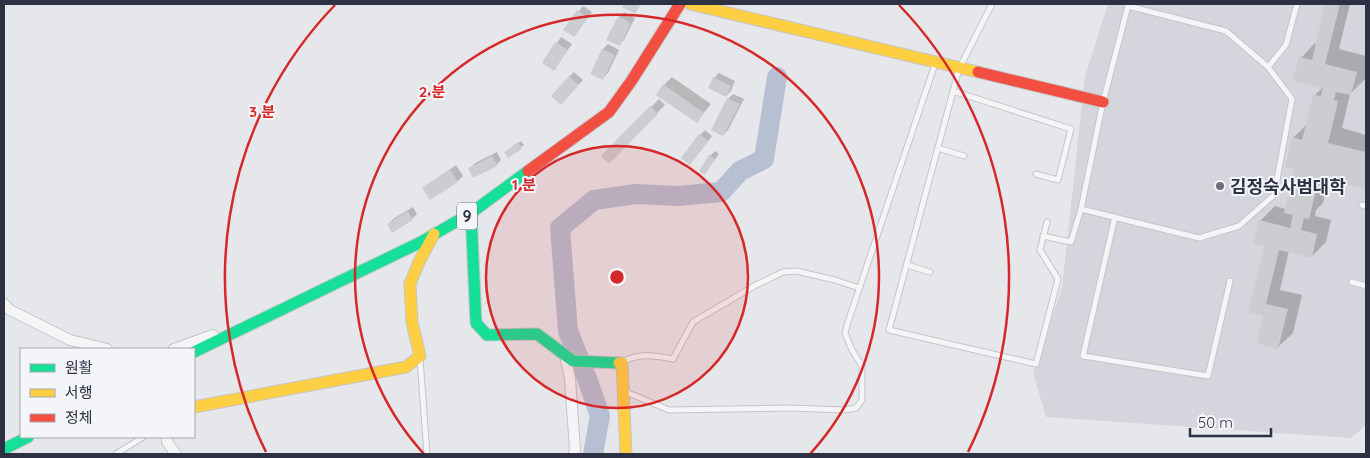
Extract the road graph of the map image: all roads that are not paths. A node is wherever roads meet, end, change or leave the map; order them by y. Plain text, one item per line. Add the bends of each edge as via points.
1 (680, 4) edge
2 (690, 4) edge
3 (992, 4) edge
4 (1297, 4) edge
5 (936, 63) junction
6 (1268, 67) junction
7 (959, 69) junction
8 (953, 91) junction
9 (1103, 102) junction
10 (938, 148) junction
11 (964, 156) dead end
12 (1036, 174) dead end
13 (1081, 209) junction
14 (471, 213) junction
15 (1115, 217) junction
16 (1047, 222) dead end
17 (434, 234) junction
18 (1043, 236) junction
19 (906, 265) junction
20 (930, 272) dead end
21 (1230, 281) dead end
22 (1352, 282) dead end
23 (1366, 286) edge
24 (859, 288) junction
25 (4, 304) edge
26 (268, 315) junction
27 (103, 348) edge
28 (177, 348) edge
29 (195, 352) edge
30 (420, 356) junction
31 (569, 358) junction
32 (622, 363) junction
33 (623, 391) junction
34 (195, 407) edge
35 (26, 438) edge
36 (140, 438) edge
37 (168, 438) edge
38 (4, 450) edge
39 (116, 454) edge
40 (176, 454) edge
41 (427, 454) edge
42 (574, 454) edge
43 (626, 454) edge

1 - 14 street, 9 via 609,112
2 - 5 street
3 - 7 lane
4 - 6 lane via 1286,45
5 - 7 street
5 - 24 lane
6 - 9 lane via 1226,31 1128,6
6 - 15 lane via 1292,99 1274,195 1239,226 1199,238
7 - 8 lane
7 - 9 street
8 - 10 lane
8 - 12 lane via 1071,128 1058,180
9 - 13 lane
10 - 11 lane
10 - 19 lane
13 - 15 lane
13 - 18 lane via 1071,242
14 - 17 street, 9
14 - 31 street via 476,322 488,335 537,334
15 - 21 lane via 1083,356 1208,376
16 - 18 lane
17 - 26 street, 9
17 - 30 street via 410,284 412,322
18 - 19 lane via 1040,250 1058,279 1036,364 890,330
19 - 20 lane
22 - 23 lane
24 - 32 lane via 796,271 783,272 693,322 673,360 652,355 633,357
24 - 33 lane via 845,334 862,366 862,400 856,408 669,410
25 - 27 street via 70,340
26 - 28 street
26 - 29 street, 9
30 - 34 street via 406,367
30 - 41 lane
31 - 32 street
31 - 42 street
32 - 33 street
33 - 43 street
35 - 38 street
36 - 39 lane
37 - 40 street via 167,442

